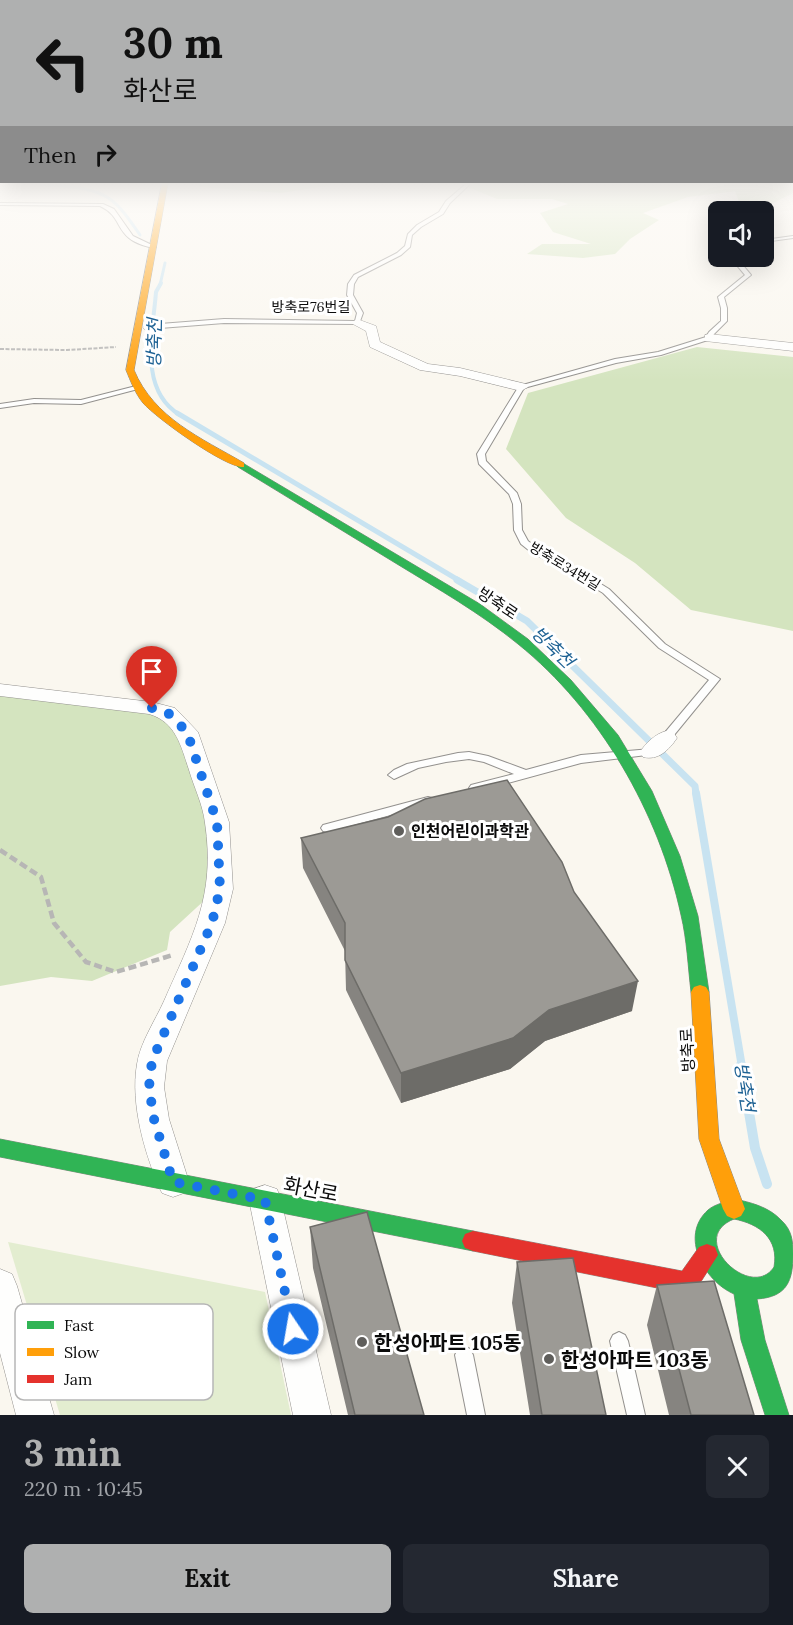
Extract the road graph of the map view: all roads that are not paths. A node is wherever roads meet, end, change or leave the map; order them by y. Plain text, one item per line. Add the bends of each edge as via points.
1 (153, 249) edge
2 (405, 249) edge
3 (742, 267) edge
4 (357, 323) junction
5 (149, 328) junction
6 (709, 338) junction
7 (793, 347) edge
8 (520, 387) junction
9 (136, 388) junction
10 (0, 406) edge
11 (0, 690) edge
12 (623, 755) junction
13 (394, 774) dead end
14 (525, 774) junction
15 (459, 792) edge
16 (437, 798) edge
17 (327, 828) dead end
18 (0, 1148) edge
19 (173, 1182) junction
20 (265, 1200) junction
21 (735, 1209) junction
22 (787, 1234) edge
23 (707, 1255) junction
24 (0, 1286) edge
25 (744, 1287) junction
26 (788, 1289) edge
27 (15, 1341) edge
28 (619, 1341) dead end
29 (464, 1355) dead end
30 (31, 1400) edge
31 (35, 1415) edge
32 (312, 1415) edge
33 (476, 1415) edge
34 (636, 1415) edge
35 (777, 1415) edge

1 - 5 street
2 - 4 lane, 방축로76번길 via 356,276 350,295 360,314
3 - 6 lane via 748,275 721,297 724,321
4 - 5 lane, 방축로76번길 via 224,321
4 - 8 street via 372,329 374,344 425,367
5 - 9 street via 135,345 130,370
6 - 7 street
6 - 8 lane
8 - 12 lane, 방축로34번길 via 481,454 482,462 513,492 518,530 524,542 606,591 662,646 715,679 658,745
9 - 10 lane via 81,402 34,401
9 - 12 street, 방축로 via 151,408 169,421 476,607 524,642 566,683
11 - 19 street via 152,708 168,713 187,732 217,822 220,889 212,923 152,1061 149,1087 154,1119
12 - 14 lane, 방축로34번길 via 582,759
12 - 21 street, 방축로 via 645,791 672,856 690,916 700,984 709,1139
13 - 14 lane via 460,754 474,754
14 - 15 lane, 방축로34번길
16 - 17 lane
18 - 19 street, 화산로
19 - 20 street, 화산로
20 - 23 street, 화산로 via 687,1283
20 - 32 street
21 - 22 street via 760,1215
21 - 23 street via 712,1219 704,1241
22 - 26 street
23 - 25 street via 722,1275
24 - 27 street
25 - 26 street via 759,1289 772,1285
25 - 35 street via 753,1340
28 - 34 lane
29 - 33 lane
30 - 31 street

